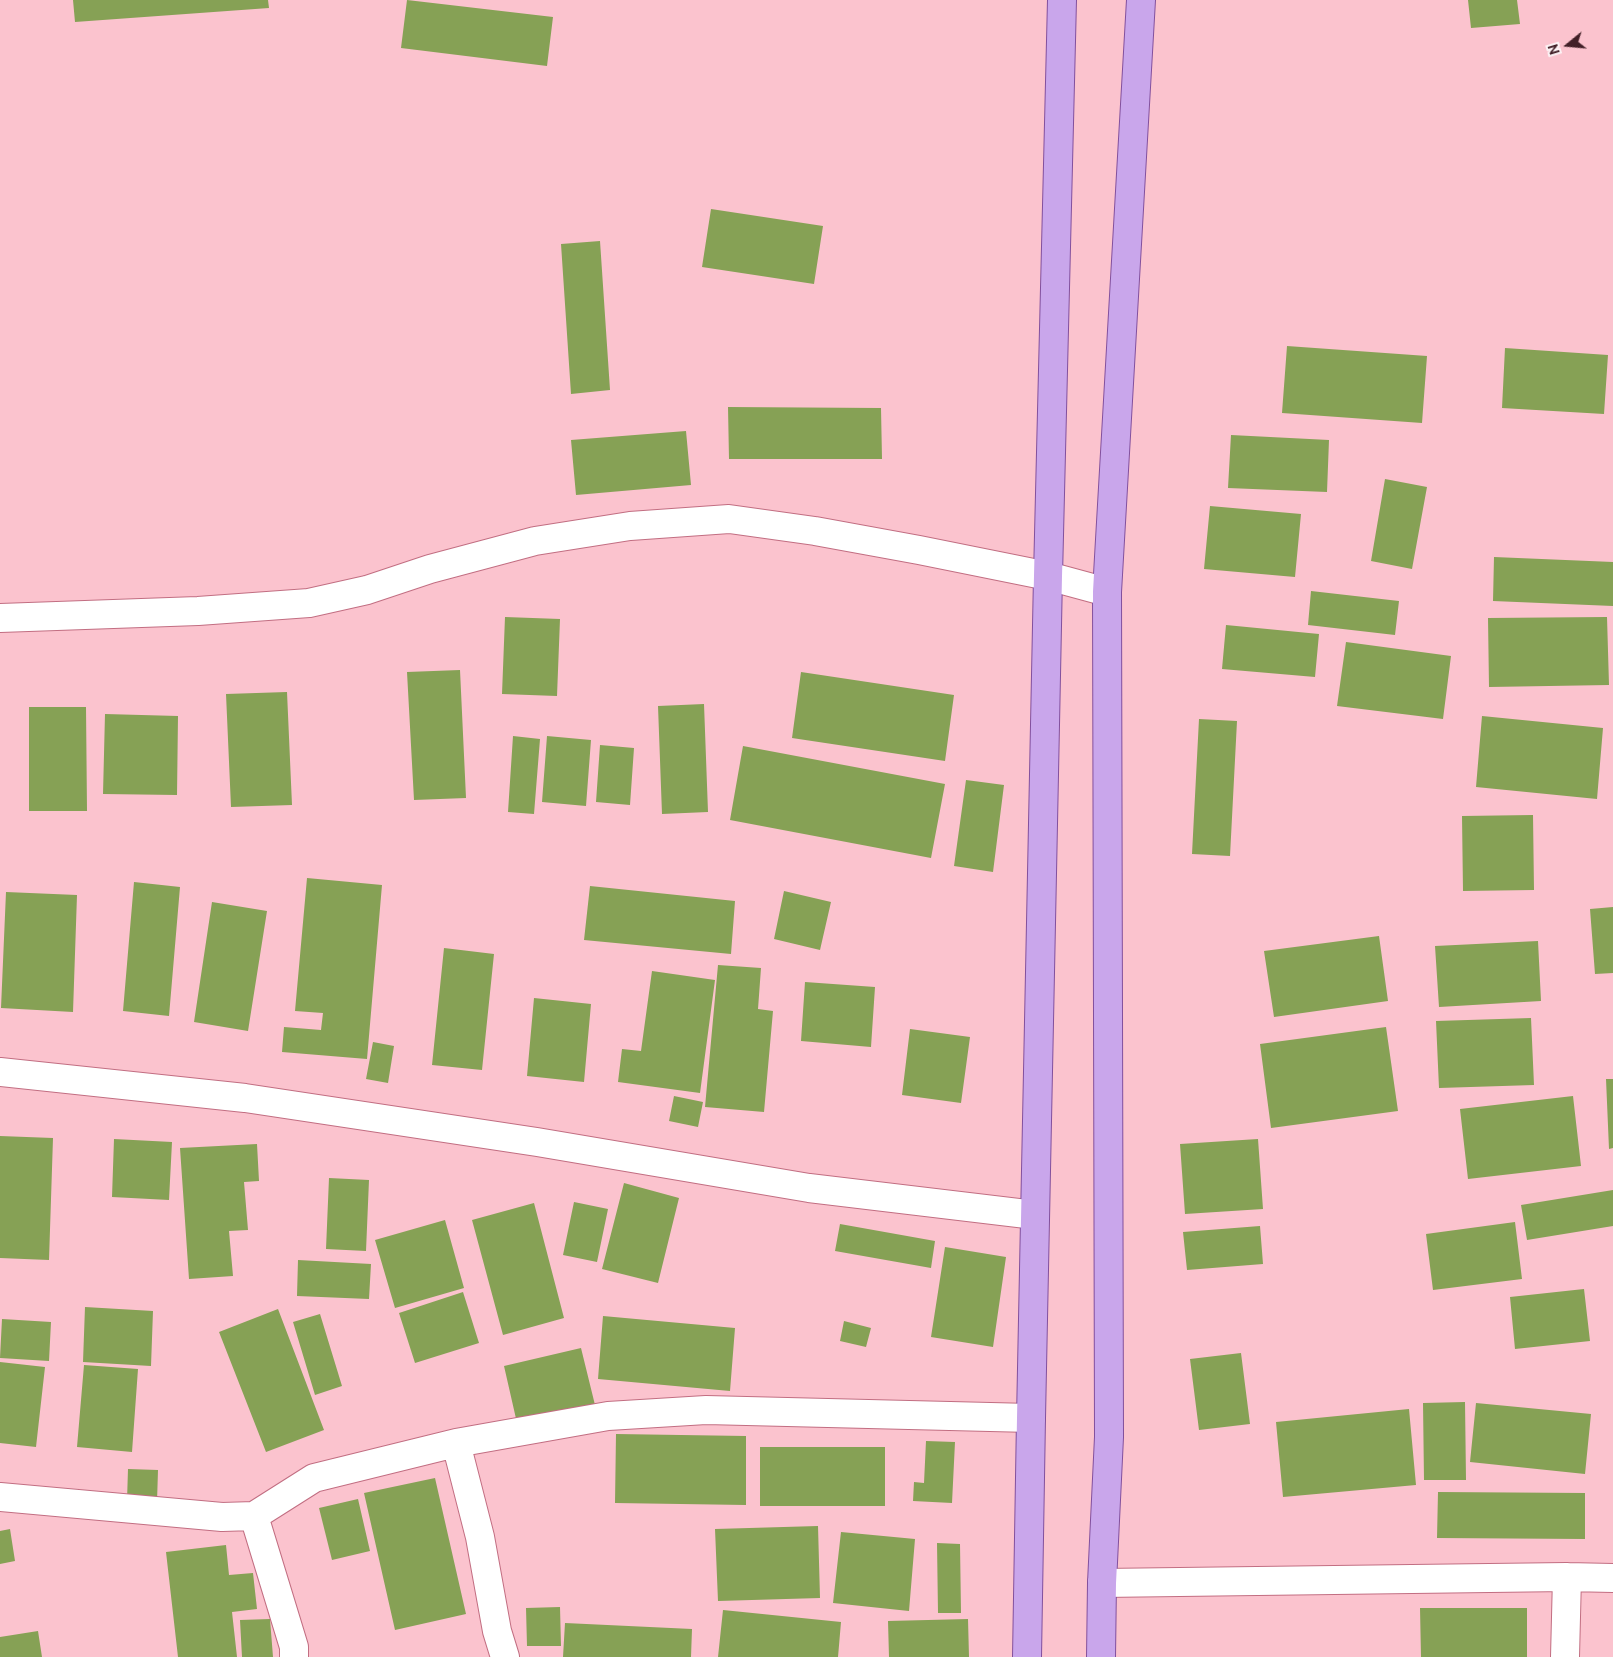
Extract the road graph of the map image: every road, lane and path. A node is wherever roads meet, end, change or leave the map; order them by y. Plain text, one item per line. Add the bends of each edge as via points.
1 (1062, 0) edge
2 (1141, 0) edge
3 (1048, 576) junction
4 (1108, 592) junction
5 (0, 618) edge
6 (0, 1072) edge
7 (1035, 1215) junction
8 (1030, 1418) junction
9 (456, 1443) junction
10 (0, 1497) edge
11 (254, 1516) junction
12 (1567, 1577) junction
13 (1613, 1578) edge
14 (1102, 1583) junction
15 (294, 1657) edge
16 (505, 1657) edge
17 (1027, 1657) edge
18 (1101, 1657) edge
19 (1565, 1657) edge

1 - 3 main road
2 - 4 main road
3 - 4 street
3 - 5 street via 900,546 729,519 630,526 535,541 430,569 367,590 309,603 198,611
3 - 7 main road
4 - 14 main road via 1109,1437
6 - 7 street via 245,1098 537,1142 809,1188
7 - 8 main road
8 - 9 street via 706,1410 608,1416
8 - 17 main road
9 - 11 street via 314,1478
9 - 16 street
10 - 11 street via 222,1517
11 - 15 street via 294,1646
12 - 13 street
12 - 14 street
12 - 19 street
14 - 18 main road

